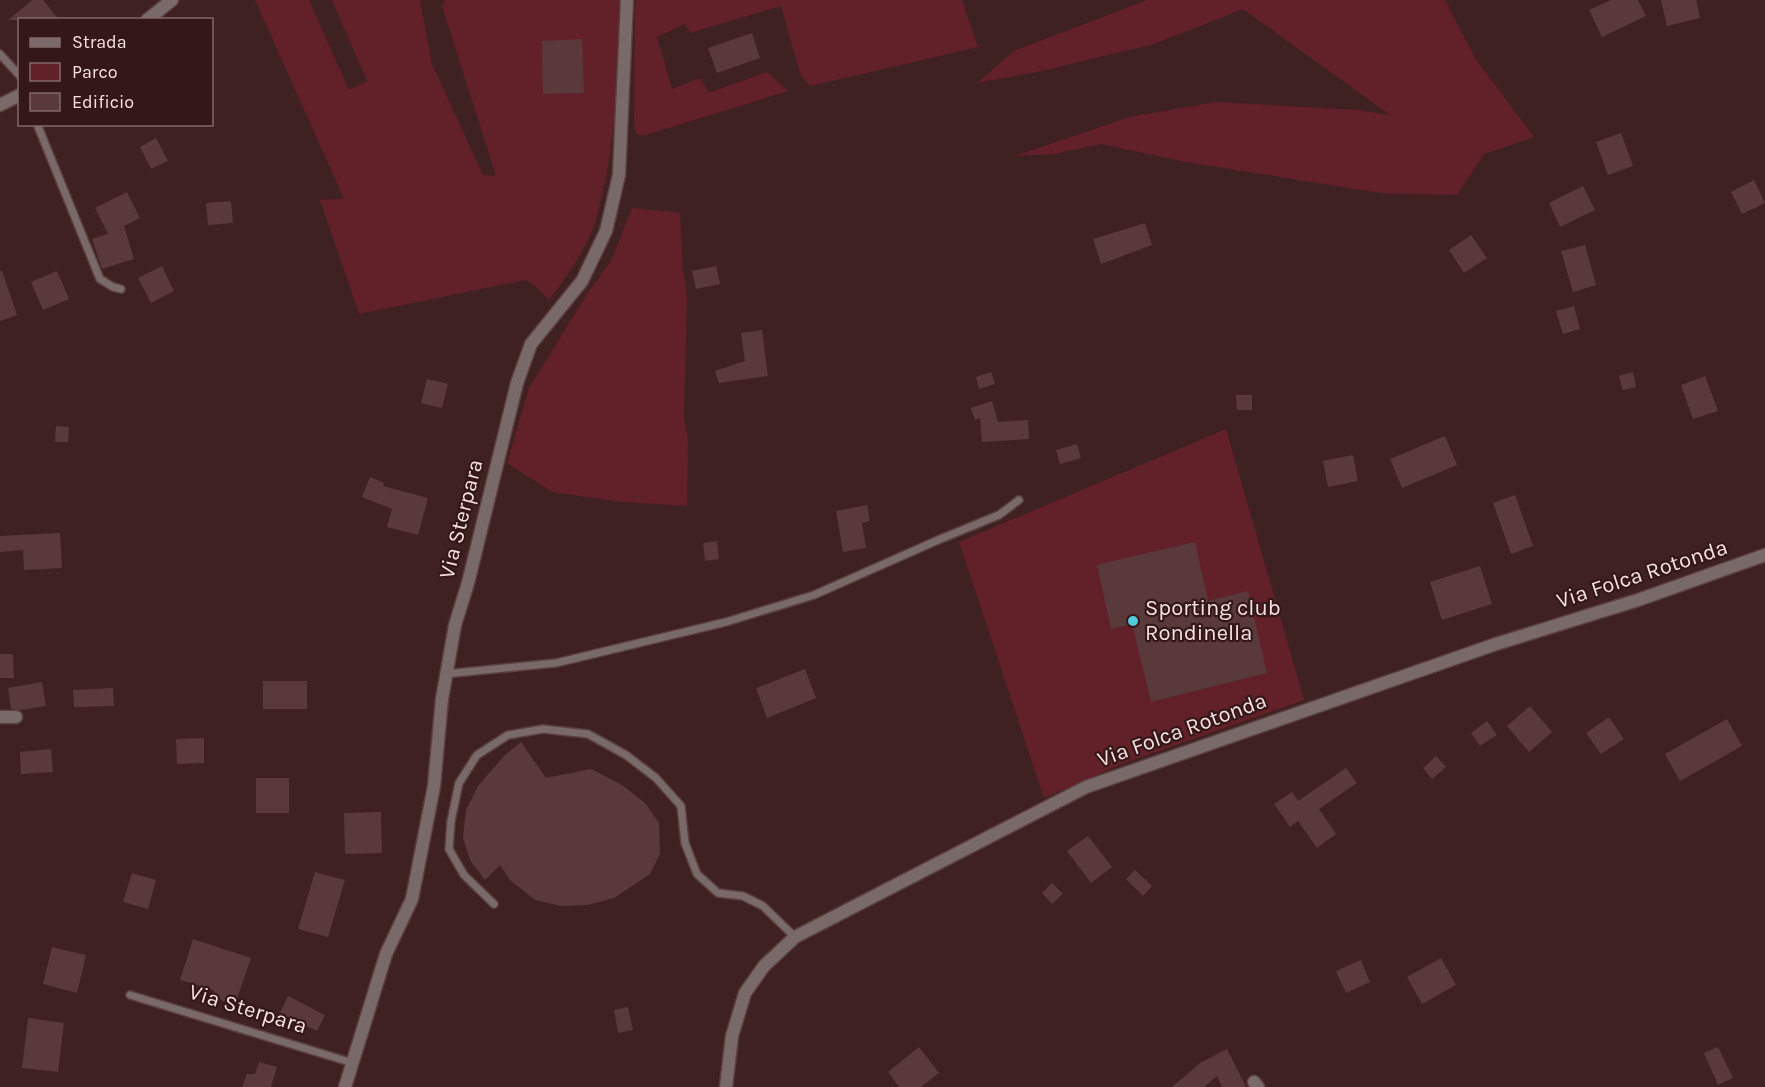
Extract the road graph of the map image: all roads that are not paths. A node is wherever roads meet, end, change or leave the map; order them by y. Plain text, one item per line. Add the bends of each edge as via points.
1 (172, 0) edge
2 (627, 0) edge
3 (150, 18) edge
4 (0, 54) edge
5 (18, 74) edge
6 (18, 96) edge
7 (0, 105) edge
8 (39, 126) edge
9 (121, 289) dead end
10 (1019, 500) dead end
11 (1765, 555) edge
12 (445, 674) junction
13 (0, 717) edge
14 (16, 717) dead end
15 (494, 904) dead end
16 (795, 937) junction
17 (130, 995) dead end
18 (353, 1063) junction
19 (345, 1087) edge
20 (726, 1087) edge

1 - 3 street
2 - 12 street, Via Sterpara via 620,175 606,231 582,280 531,344 517,383
4 - 5 lane
6 - 7 street
8 - 9 lane via 100,279
10 - 12 lane via 999,515 814,595 726,622 556,663
11 - 16 street, Via Folca Rotonda via 1086,787
12 - 18 street, Via Sterpara via 434,786 412,899 386,954
13 - 14 street
15 - 16 lane via 464,875 448,849 459,783 477,755 508,735 554,730 588,734 626,755 656,778 681,806 685,843 697,874 718,893 743,896 763,906
16 - 20 street, Via Folca Rotonda via 764,966 745,993 732,1036
17 - 18 lane, Via Sterpara
18 - 19 street, Via Sterpara

